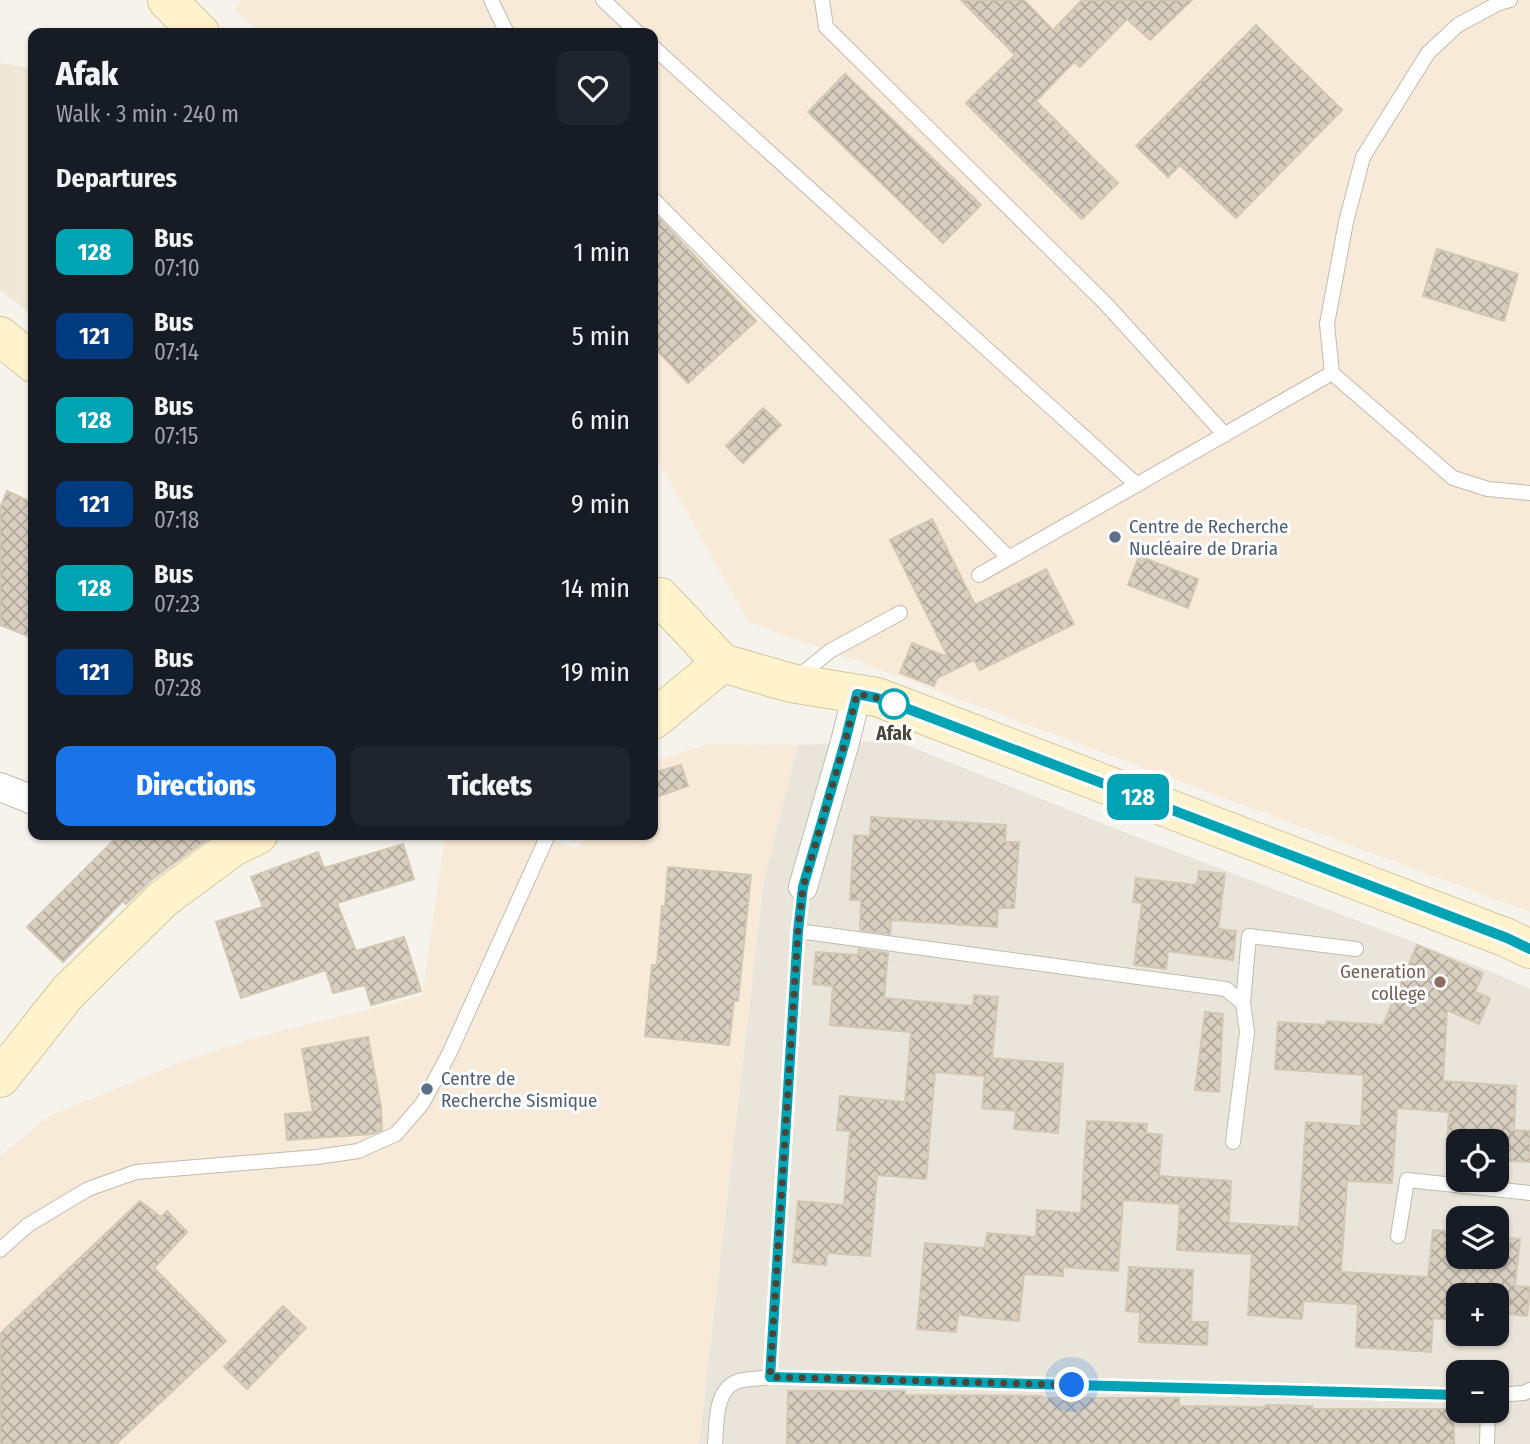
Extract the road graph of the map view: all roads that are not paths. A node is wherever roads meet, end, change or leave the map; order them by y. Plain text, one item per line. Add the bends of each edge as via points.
1 (167, 0) edge
2 (491, 0) edge
3 (603, 0) edge
4 (822, 0) edge
5 (1510, 0) edge
6 (195, 28) edge
7 (505, 28) edge
8 (633, 28) edge
9 (658, 52) edge
10 (658, 204) edge
11 (1332, 373) junction
12 (1225, 435) junction
13 (1137, 485) junction
14 (1530, 493) edge
15 (1009, 558) junction
16 (979, 575) dead end
17 (658, 595) edge
18 (900, 613) dead end
19 (722, 663) junction
20 (791, 683) junction
21 (857, 694) junction
22 (658, 716) edge
23 (0, 787) edge
24 (28, 798) edge
25 (248, 840) edge
26 (546, 840) edge
27 (803, 887) joint
28 (798, 931) junction
29 (1356, 949) dead end
30 (1530, 949) edge
31 (1243, 1003) junction
32 (0, 1079) edge
33 (1233, 1142) dead end
34 (1530, 1193) edge
35 (1398, 1236) dead end
36 (0, 1250) edge
37 (770, 1377) junction
38 (1530, 1390) edge
39 (1509, 1394) edge
40 (1446, 1395) edge
41 (1488, 1423) edge
42 (715, 1444) edge
43 (1487, 1444) edge

1 - 6 main road
2 - 7 lane
3 - 8 lane
4 - 12 lane via 826,27 1106,304
5 - 11 lane via 1458,25 1428,53 1363,158 1327,324
9 - 13 lane
10 - 15 lane
11 - 12 lane
11 - 14 lane via 1453,478 1488,489
12 - 13 lane
13 - 15 lane
15 - 16 lane
17 - 19 main road
18 - 20 lane via 830,651
19 - 20 main road
19 - 22 main road
20 - 21 main road
21 - 27 street
21 - 30 main road
23 - 24 street
25 - 32 main road via 164,898 68,992
26 - 36 lane via 449,1054 422,1104 396,1134 358,1151 331,1155 136,1172 88,1189 28,1226
27 - 28 lane
28 - 31 lane via 1226,989
28 - 37 lane
29 - 31 lane via 1249,936
31 - 33 lane via 1247,1032
34 - 35 lane via 1407,1180
37 - 40 lane
37 - 42 lane via 738,1381 727,1388 719,1405
38 - 39 lane
41 - 43 lane

